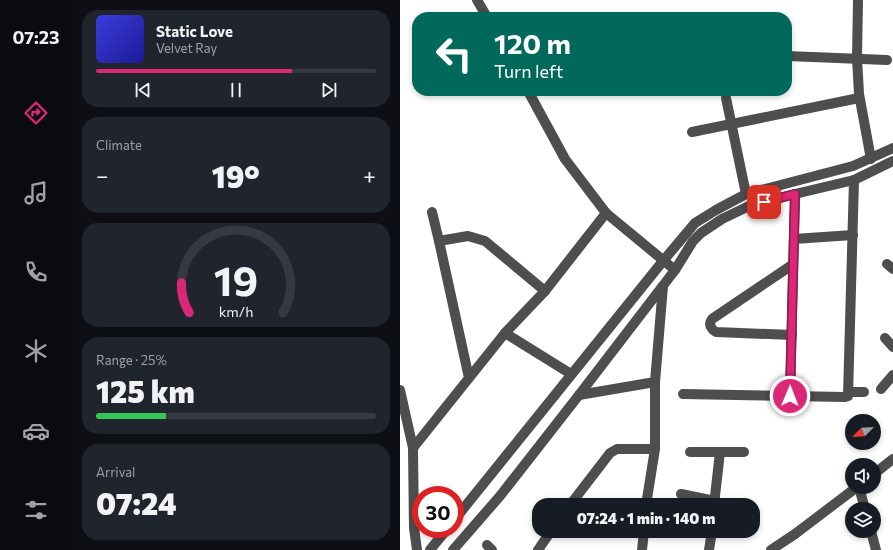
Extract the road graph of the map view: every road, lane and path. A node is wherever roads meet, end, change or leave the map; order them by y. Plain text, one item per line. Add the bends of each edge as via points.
1 (477, 0) edge
2 (858, 0) edge
3 (484, 12) edge
4 (792, 56) edge
5 (857, 58) junction
6 (886, 60) dead end
7 (531, 96) edge
8 (726, 98) dead end
9 (859, 98) junction
10 (731, 124) junction
11 (692, 132) dead end
12 (893, 148) edge
13 (871, 159) junction
14 (893, 161) edge
15 (854, 180) junction
16 (746, 194) junction
17 (795, 194) junction
18 (432, 212) dead end
19 (606, 213) junction
20 (853, 235) junction
21 (794, 239) junction
22 (440, 241) junction
23 (663, 261) junction
24 (792, 265) junction
25 (675, 270) junction
26 (663, 285) junction
27 (545, 291) junction
28 (505, 333) junction
29 (792, 335) junction
30 (885, 338) dead end
31 (893, 347) edge
32 (571, 374) junction
33 (893, 375) edge
34 (468, 378) junction
35 (655, 382) junction
36 (881, 389) dead end
37 (400, 390) edge
38 (849, 392) junction
39 (864, 392) dead end
40 (683, 394) dead end
41 (579, 395) junction
42 (790, 396) junction
43 (412, 448) junction
44 (655, 449) junction
45 (690, 452) dead end
46 (720, 452) junction
47 (744, 452) dead end
48 (893, 459) edge
49 (881, 468) edge
50 (681, 494) dead end
51 (849, 494) edge
52 (575, 498) edge
53 (647, 498) edge
54 (696, 498) edge
55 (715, 498) edge
56 (464, 508) edge
57 (440, 538) edge
58 (546, 538) edge
59 (643, 538) edge
60 (711, 538) edge
61 (873, 538) edge
62 (417, 550) edge
63 (430, 550) edge
64 (453, 550) edge
65 (538, 550) edge
66 (642, 550) edge
67 (709, 550) edge
68 (771, 550) edge
69 (876, 550) edge

1 - 3 street
2 - 5 street
4 - 5 street
5 - 6 street
5 - 9 street
7 - 19 street via 565,159
8 - 10 street
9 - 10 street
9 - 13 street
10 - 11 street
10 - 16 street
12 - 13 street
13 - 16 street
14 - 15 street
15 - 17 street
15 - 20 street
16 - 23 street via 693,225
17 - 21 street
17 - 25 street via 749,206 722,219 693,241
18 - 22 street
19 - 23 street
19 - 27 street
20 - 21 street
20 - 38 street
21 - 24 street
22 - 27 street via 468,236 485,241
22 - 34 street
23 - 25 street
23 - 32 street
24 - 29 street
24 - 29 street via 710,322 711,328 716,332
25 - 26 street
26 - 35 street
26 - 41 street
27 - 28 street
28 - 32 street
28 - 34 street
29 - 42 street
30 - 31 street
32 - 56 street
33 - 36 street
34 - 43 street
35 - 41 street
35 - 44 street
37 - 43 street
38 - 39 street
38 - 42 street via 845,397
40 - 42 street
41 - 64 street via 500,496
43 - 62 street
44 - 52 street via 617,449 610,453
44 - 53 street
45 - 46 street
46 - 47 street
46 - 55 street
48 - 49 street
50 - 54 street
51 - 68 street
57 - 63 street
58 - 65 street
59 - 66 street
60 - 67 street
61 - 69 street

